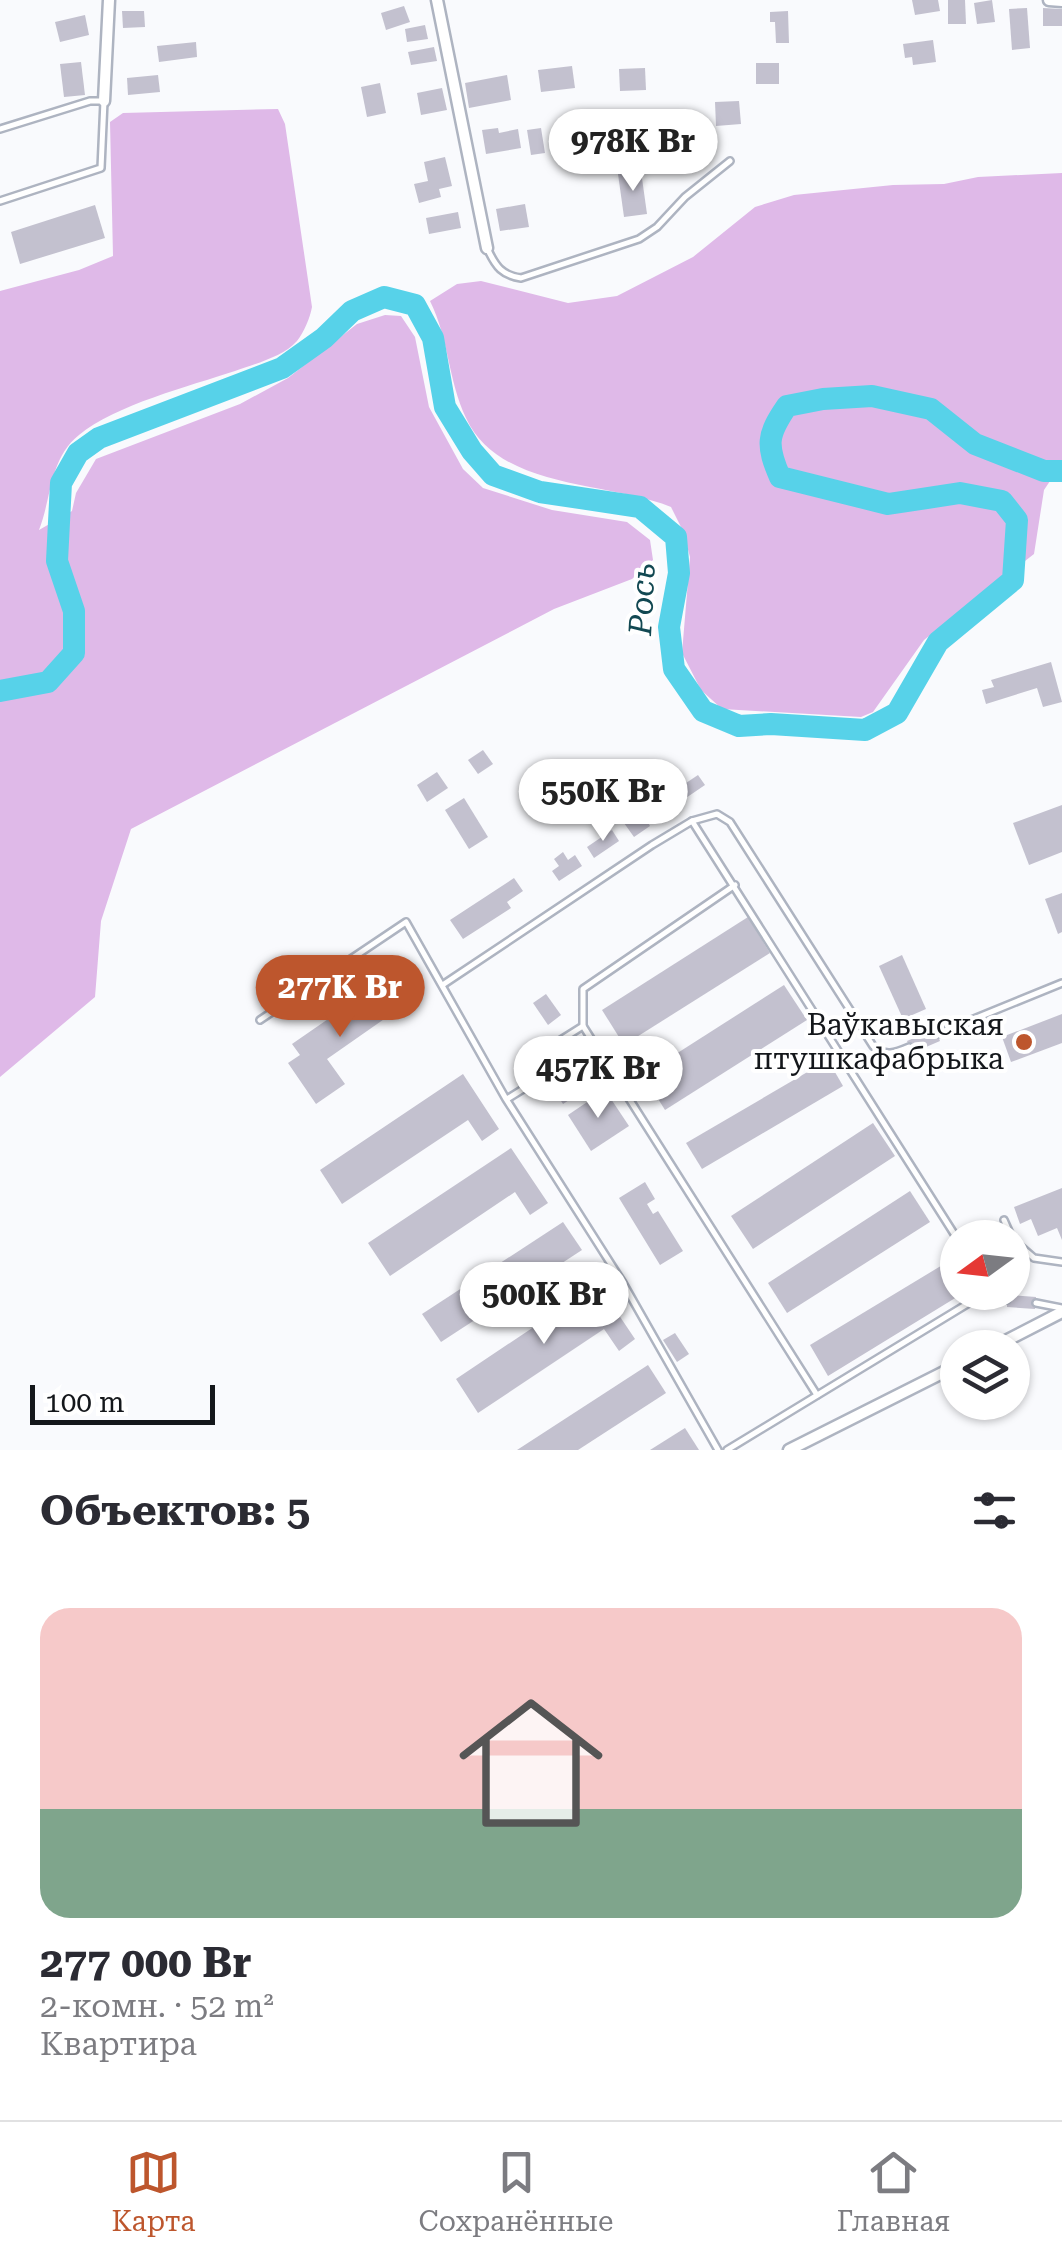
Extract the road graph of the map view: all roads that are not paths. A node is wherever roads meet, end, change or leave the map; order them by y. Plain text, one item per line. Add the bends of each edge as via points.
1 (109, 0) edge
2 (437, 0) edge
3 (1049, 0) edge
4 (1062, 1) edge
5 (104, 101) junction
6 (0, 129) edge
7 (730, 161) dead end
8 (0, 202) edge
9 (487, 248) joint
10 (692, 821) junction
11 (735, 885) junction
12 (444, 984) junction
13 (1062, 984) edge
14 (260, 1020) dead end
15 (583, 1026) junction
16 (937, 1034) dead end
17 (910, 1047) dead end
18 (506, 1099) junction
19 (945, 1220) edge
20 (1030, 1254) edge
21 (1062, 1262) edge
22 (1036, 1303) dead end
23 (959, 1310) edge
24 (1062, 1310) edge
25 (1025, 1330) edge
26 (940, 1374) edge
27 (817, 1394) junction
28 (718, 1450) edge
29 (727, 1450) edge
30 (788, 1450) edge

1 - 5 street
2 - 9 street
3 - 4 street
5 - 6 lane
5 - 8 lane via 102,168
7 - 9 lane via 639,239 521,278 496,268
10 - 11 lane
10 - 12 lane
10 - 17 lane via 717,814 730,822 873,1046 891,1054
11 - 15 lane via 583,989
11 - 19 lane
12 - 14 lane via 406,922
12 - 18 lane
13 - 16 lane
15 - 18 lane via 522,1065 528,1086
15 - 27 lane
18 - 28 lane via 623,1283
20 - 21 lane
22 - 24 lane
23 - 27 lane
24 - 25 street
26 - 30 street
27 - 29 lane

